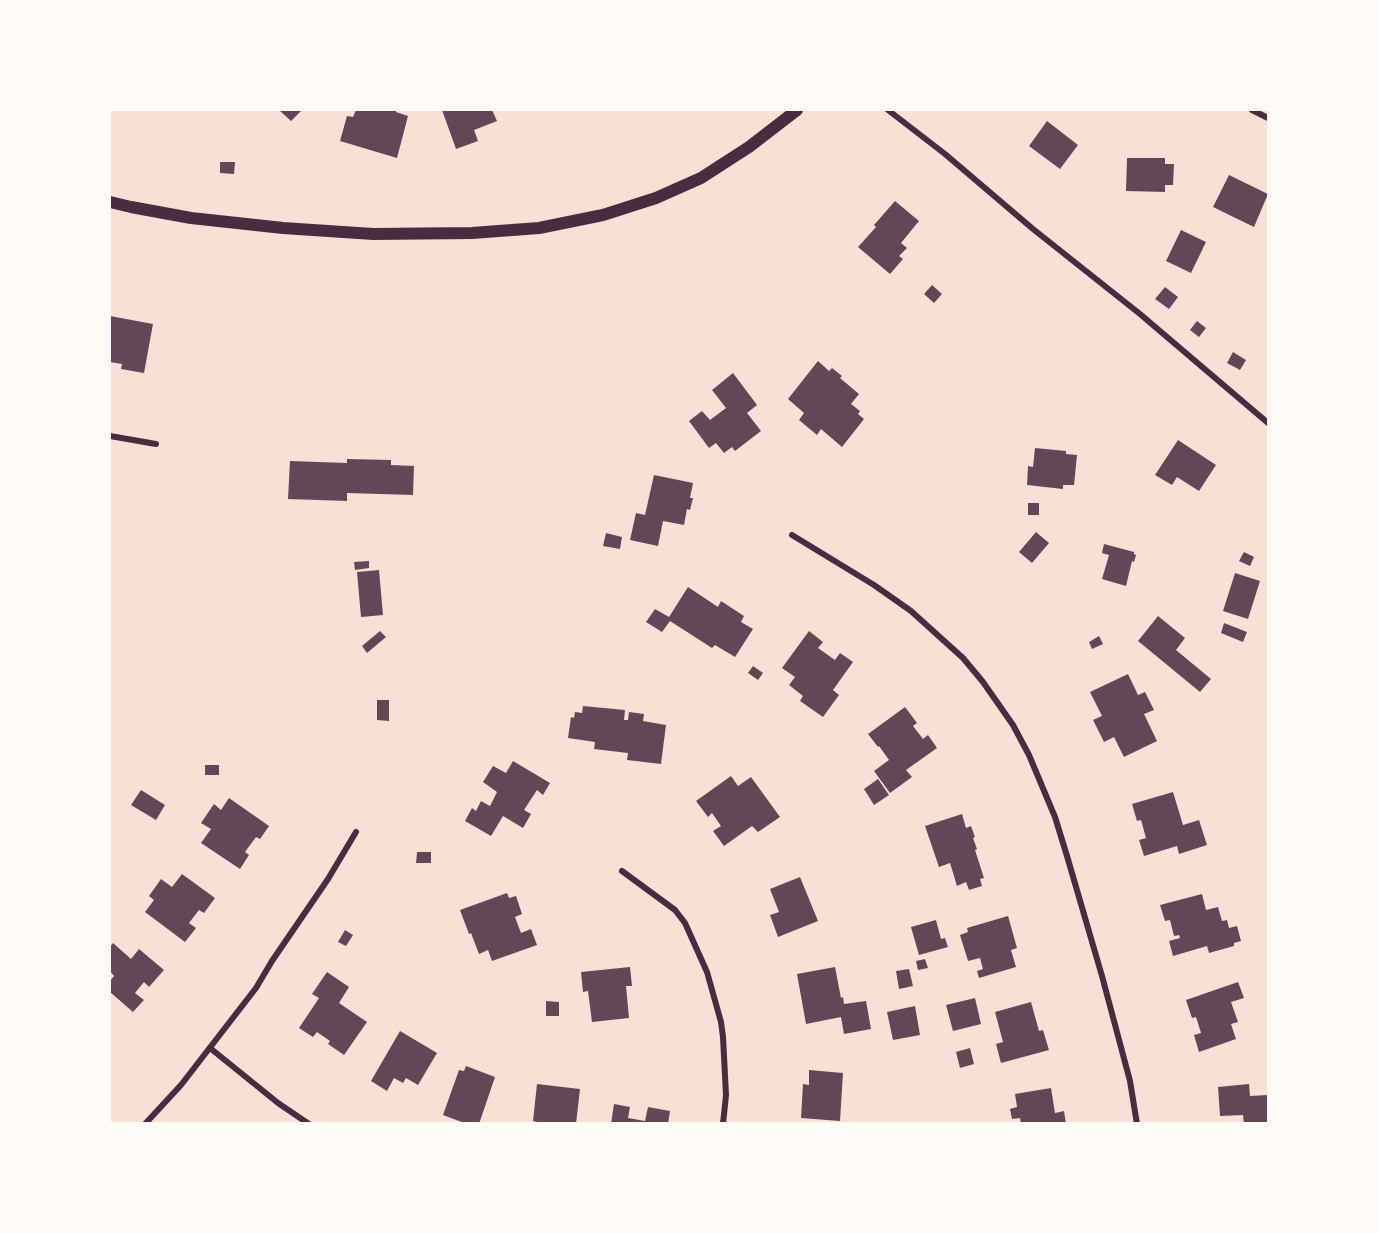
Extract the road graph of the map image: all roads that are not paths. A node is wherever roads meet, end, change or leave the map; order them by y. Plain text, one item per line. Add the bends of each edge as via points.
1 (797, 110) edge
2 (888, 110) edge
3 (1252, 110) edge
4 (1269, 118) edge
5 (110, 202) edge
6 (1269, 423) edge
7 (110, 436) edge
8 (156, 444) dead end
9 (792, 535) dead end
10 (356, 832) dead end
11 (622, 871) dead end
12 (210, 1048) junction
13 (146, 1124) edge
14 (309, 1124) edge
15 (723, 1124) edge
16 (1137, 1124) edge

1 - 5 main road via 701,178 603,215 539,228 373,234 191,218
2 - 6 street
3 - 4 street
7 - 8 street
9 - 16 street via 911,611 963,658 1013,725 1055,817 1102,976
10 - 12 street via 256,988
11 - 15 street via 675,910 707,972 723,1037
12 - 13 street
12 - 14 street

